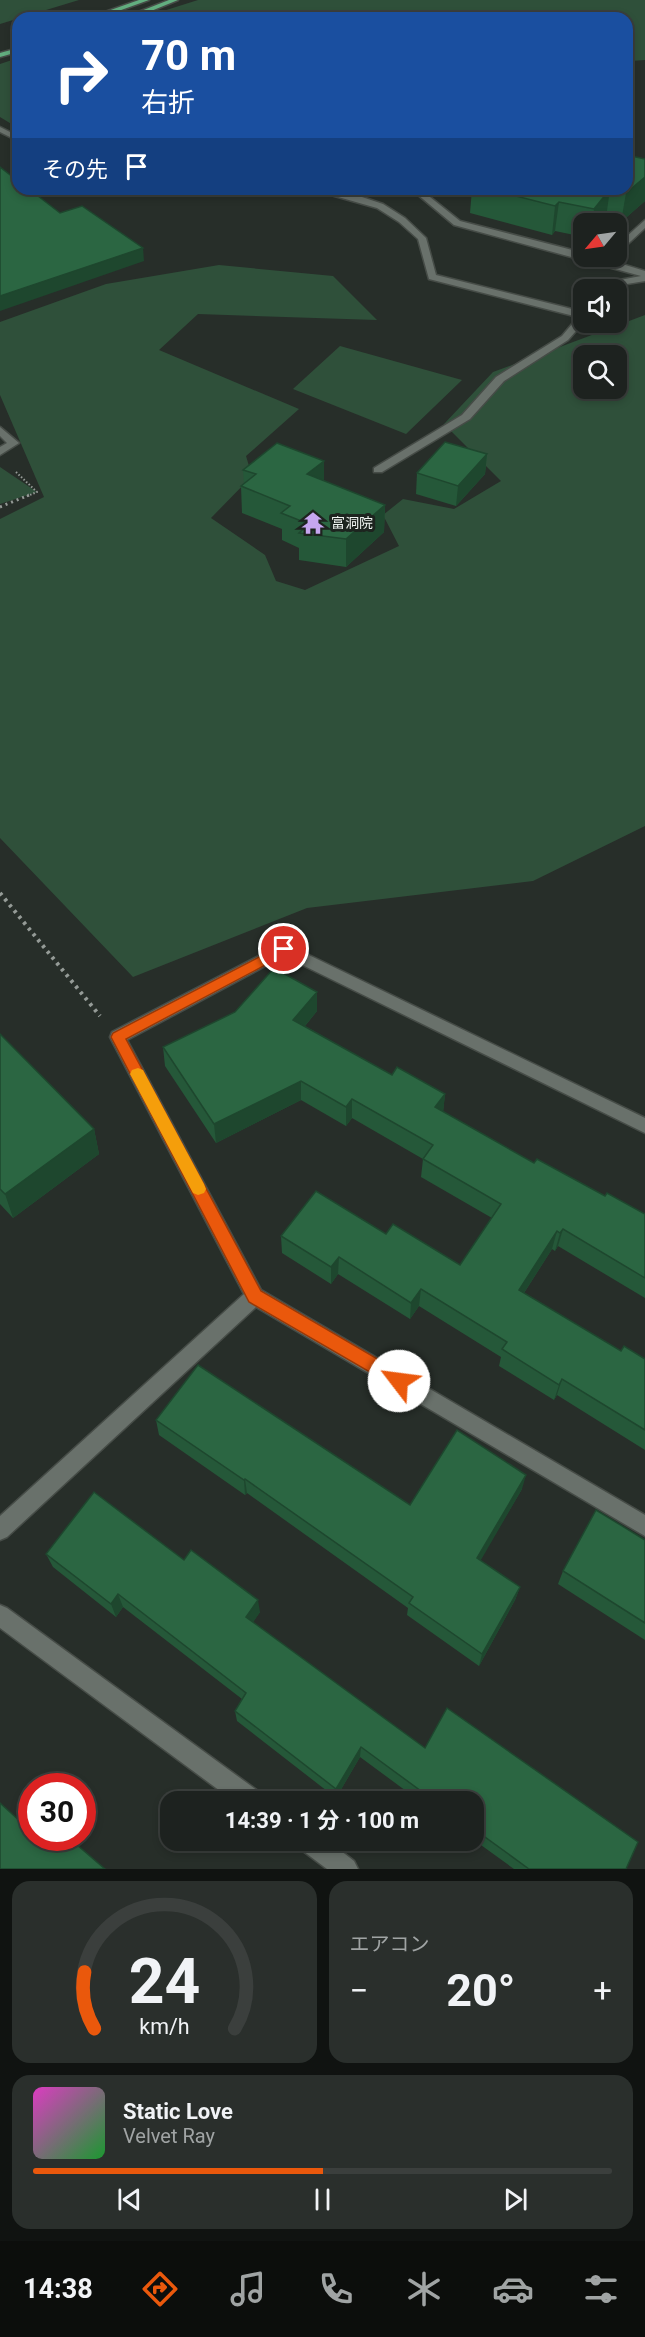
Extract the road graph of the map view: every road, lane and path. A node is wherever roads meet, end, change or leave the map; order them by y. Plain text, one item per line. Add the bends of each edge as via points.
1 (146, 0) edge
2 (175, 0) edge
3 (110, 12) edge
4 (143, 12) edge
5 (347, 195) edge
6 (422, 195) edge
7 (645, 223) edge
8 (627, 241) edge
9 (573, 253) edge
10 (626, 267) edge
11 (645, 276) edge
12 (627, 280) edge
13 (573, 312) edge
14 (573, 328) edge
15 (0, 430) edge
16 (0, 452) edge
17 (378, 470) dead end
18 (15, 471) dead end
19 (0, 507) edge
20 (0, 893) edge
21 (118, 1037) junction
22 (645, 1126) edge
23 (255, 1296) junction
24 (645, 1526) edge
25 (0, 1530) edge
26 (0, 1615) edge
27 (239, 1791) edge
28 (322, 1851) edge
29 (346, 1869) edge

1 - 3 main road
2 - 4 main road
5 - 13 street via 380,206 422,238 432,277
6 - 9 street via 457,224
7 - 8 street
10 - 11 street
11 - 12 street
14 - 17 street via 565,338 500,379 466,417
15 - 16 street via 14,443
18 - 19 path via 37,492
20 - 21 path
21 - 22 street via 284,949
21 - 23 street
23 - 24 street
23 - 25 street
26 - 27 street
28 - 29 street

